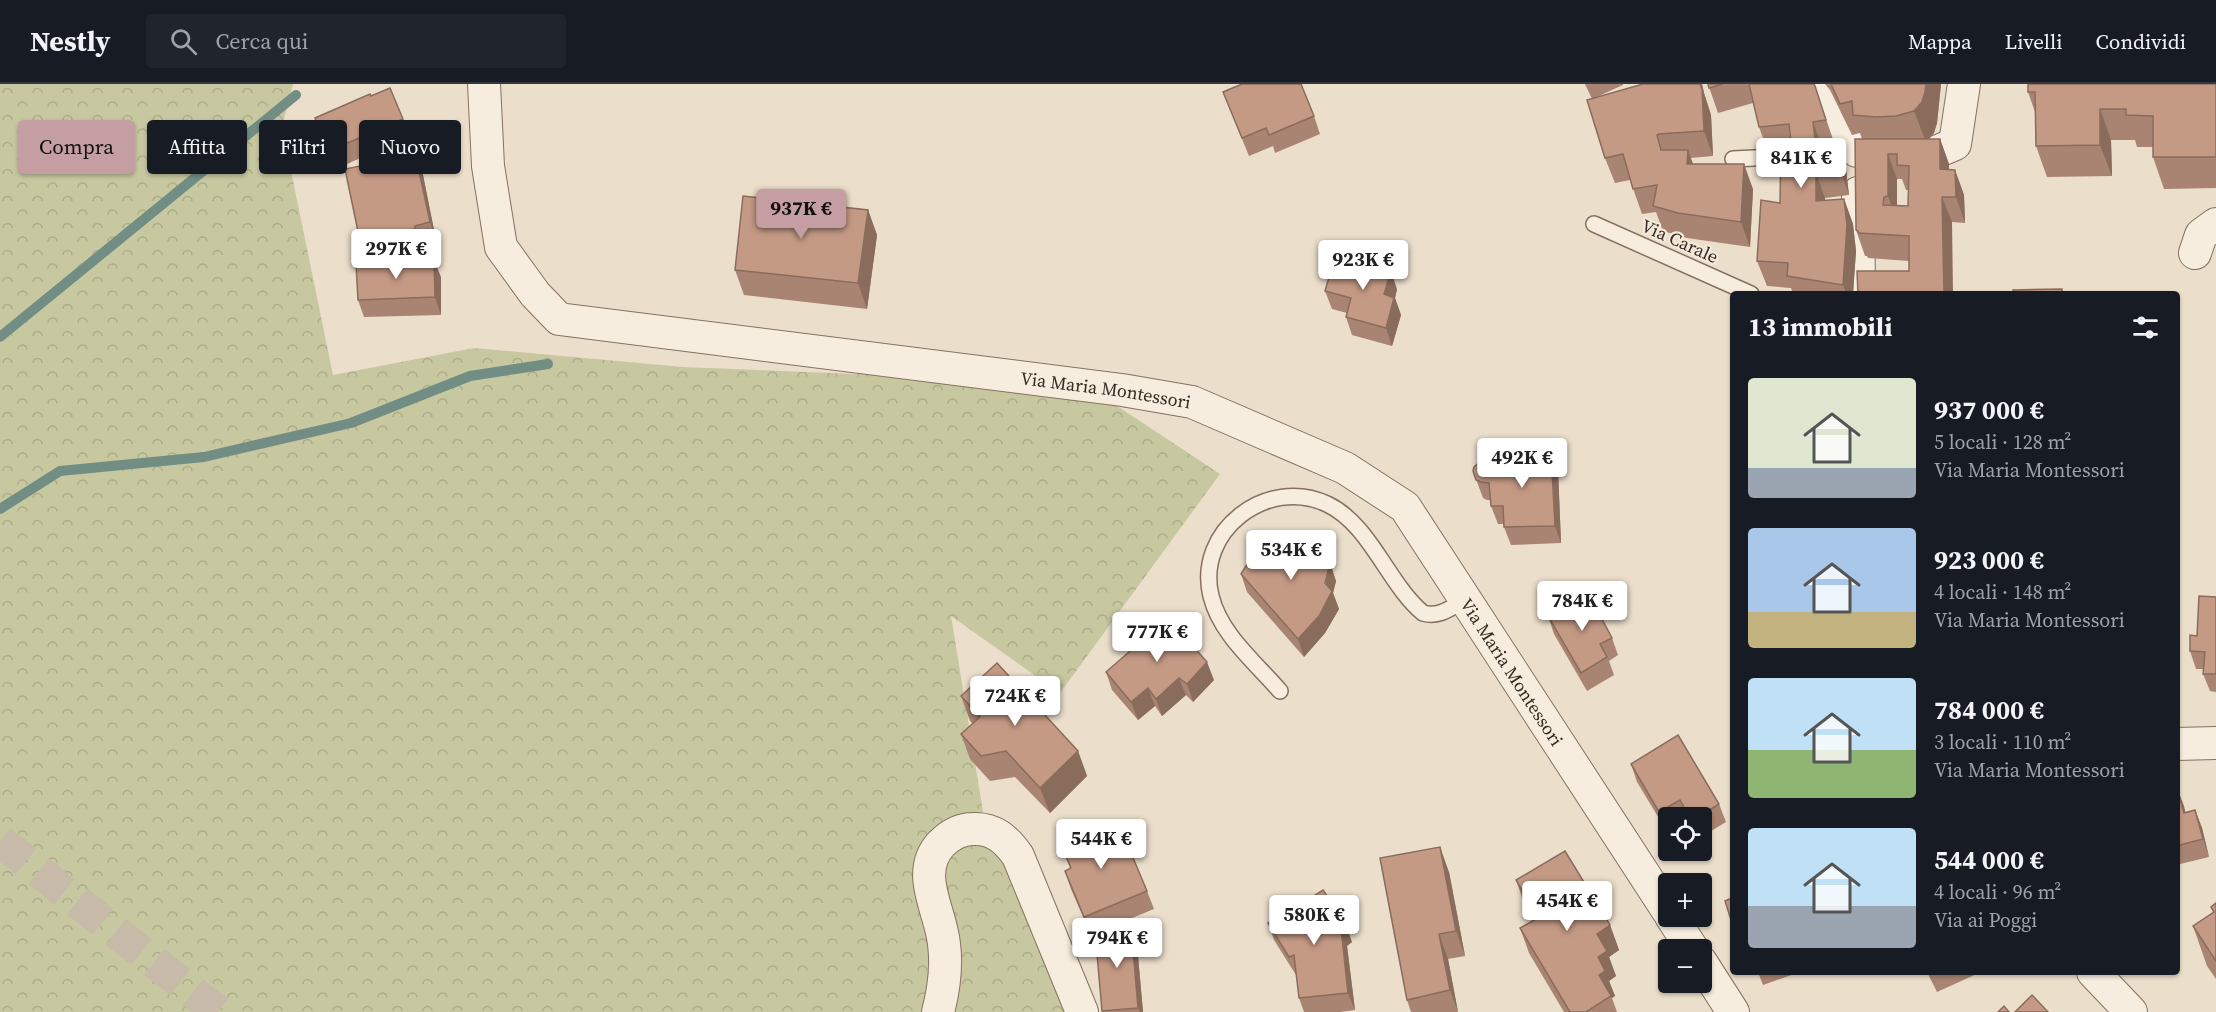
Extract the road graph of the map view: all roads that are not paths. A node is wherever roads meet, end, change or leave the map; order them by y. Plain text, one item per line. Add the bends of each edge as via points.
1 (484, 84) edge
2 (1816, 84) edge
3 (1964, 84) edge
4 (1852, 152) junction
5 (1799, 156) edge
6 (1733, 159) dead end
7 (1594, 224) dead end
8 (2216, 224) edge
9 (2195, 253) dead end
10 (1744, 291) edge
11 (1859, 291) edge
12 (1465, 600) junction
13 (1280, 691) dead end
14 (2216, 743) edge
15 (2180, 744) edge
16 (1658, 897) edge
17 (2096, 975) edge
18 (1712, 979) edge
19 (938, 1012) edge
20 (1082, 1012) edge
21 (1733, 1012) edge
22 (2131, 1012) edge

1 - 12 street, Via Maria Montessori via 488,166 501,247 535,294 560,318 1192,402 1345,468 1405,507
2 - 4 street
3 - 4 street via 1955,144 1929,155
4 - 11 street
5 - 6 lane
7 - 10 lane, Via Carale
8 - 9 street via 2201,235
12 - 13 lane via 1441,613 1423,613 1359,532 1326,503 1278,497 1255,505 1237,516 1213,552 1210,595 1230,634
12 - 16 street, Via Maria Montessori
14 - 15 street
17 - 22 street
18 - 21 street
19 - 20 street via 946,970 944,942 928,878 929,865 946,838 957,832 984,829 1010,843 1018,856

